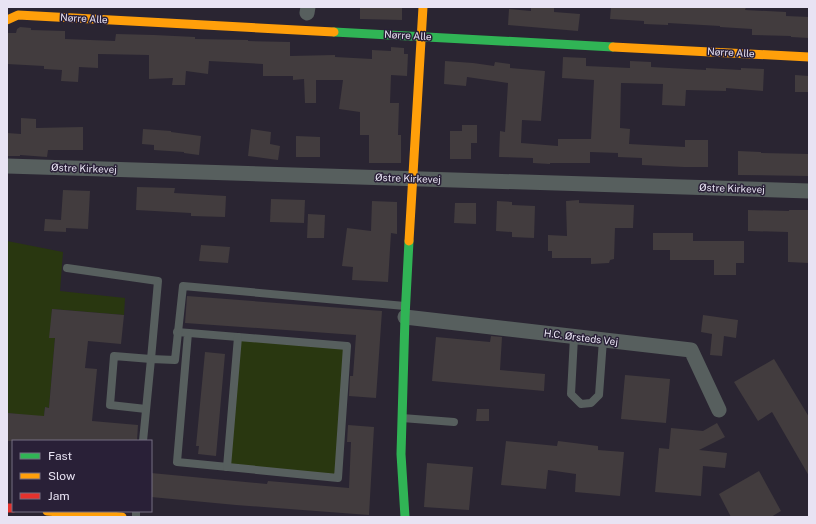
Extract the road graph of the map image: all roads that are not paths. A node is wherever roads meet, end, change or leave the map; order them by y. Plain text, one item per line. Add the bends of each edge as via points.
1 (423, 7) edge
2 (16, 14) edge
3 (422, 36) junction
4 (809, 56) edge
5 (7, 166) edge
6 (413, 178) junction
7 (809, 190) edge
8 (66, 268) dead end
9 (405, 311) junction
10 (178, 332) junction
11 (188, 333) junction
12 (238, 337) junction
13 (574, 337) junction
14 (603, 340) junction
15 (151, 359) junction
16 (146, 409) junction
17 (719, 410) dead end
18 (402, 418) junction
19 (454, 422) dead end
20 (143, 440) edge
21 (401, 454) junction
22 (226, 467) junction
23 (394, 498) dead end
24 (60, 512) edge
25 (122, 517) edge
26 (405, 517) edge

1 - 3 street
2 - 3 street, Nørre Alle
3 - 4 street, Nørre Alle
3 - 6 street
5 - 6 street, Østre Kirkevej
6 - 7 street, Østre Kirkevej
6 - 9 street
8 - 15 lane via 158,281
9 - 10 lane via 182,286
9 - 13 street, H.C. Ørsteds Vej
9 - 18 street
10 - 11 lane
10 - 15 lane via 174,360
11 - 12 lane
11 - 22 lane via 177,462
12 - 22 lane
12 - 22 lane via 347,346 338,478
13 - 14 street, H.C. Ørsteds Vej
13 - 14 lane via 571,394 581,404 591,403 599,395
14 - 17 street, H.C. Ørsteds Vej via 691,350
15 - 16 lane
15 - 16 lane via 114,356 110,405
16 - 20 lane
18 - 19 lane
18 - 21 street
21 - 23 street
21 - 26 street
24 - 25 street

